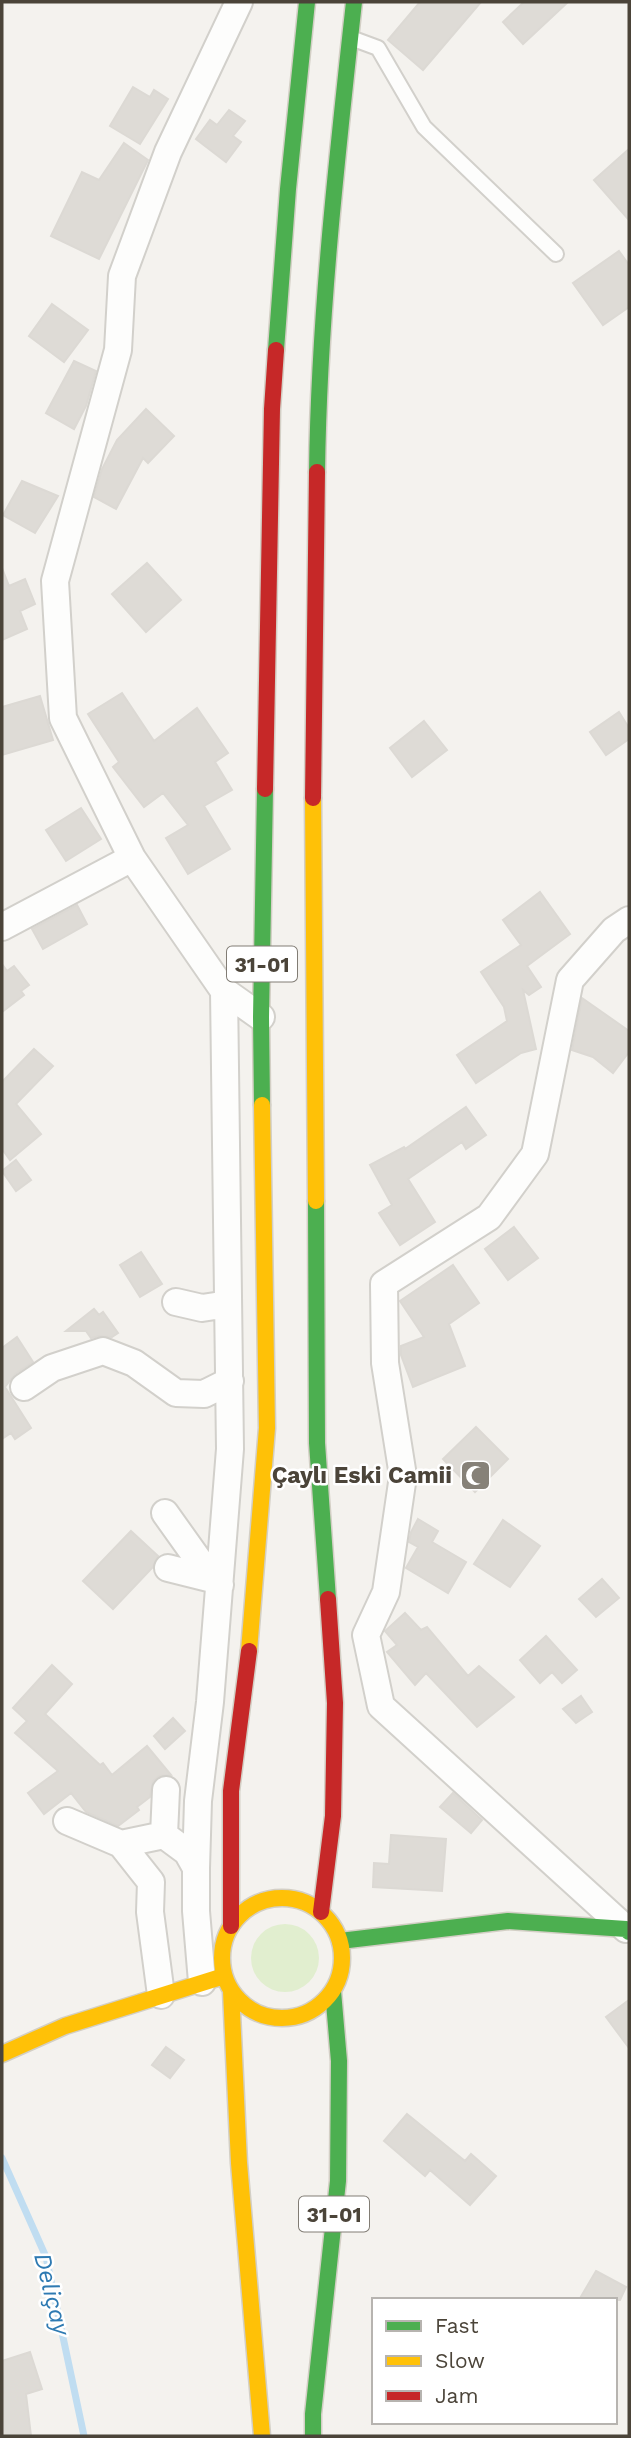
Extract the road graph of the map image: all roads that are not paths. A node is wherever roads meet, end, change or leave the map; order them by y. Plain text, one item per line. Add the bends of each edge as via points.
1 (239, 2) edge
2 (307, 2) edge
3 (354, 2) edge
4 (350, 37) junction
5 (556, 254) dead end
6 (132, 858) junction
7 (629, 920) edge
8 (2, 927) edge
9 (224, 991) junction
10 (261, 1017) junction
11 (176, 1302) dead end
12 (228, 1304) junction
13 (230, 1381) junction
14 (24, 1387) dead end
15 (164, 1513) dead end
16 (168, 1568) dead end
17 (216, 1582) junction
18 (166, 1790) dead end
19 (67, 1821) dead end
20 (164, 1835) junction
21 (121, 1844) junction
22 (196, 1868) junction
23 (321, 1912) junction
24 (231, 1926) junction
25 (627, 1931) edge
26 (340, 1941) junction
27 (213, 1979) junction
28 (231, 1991) junction
29 (333, 1991) junction
30 (161, 1996) junction
31 (2, 2054) edge
32 (262, 2436) edge
33 (313, 2436) edge

1 - 6 street via 168,152 122,276 118,350 55,581 62,718
2 - 10 main road, 31-01 via 272,409
3 - 4 main road, 31-01
4 - 5 lane via 378,48 425,127
4 - 23 main road, 31-01 via 318,400 313,793 317,1443 335,1703 333,1816
6 - 8 street
6 - 9 street
7 - 25 street via 614,930 570,980 535,1154 489,1217 384,1284 385,1363 402,1476 386,1592 366,1635 381,1706
9 - 10 street
9 - 12 street
10 - 24 main road, 31-01 via 267,1428 253,1619 231,1791
11 - 12 street via 202,1308
12 - 13 street
13 - 14 street via 204,1394 176,1393 134,1363 103,1351 52,1368
13 - 17 street via 230,1449
15 - 17 street
16 - 17 street
17 - 22 street
18 - 20 street
19 - 21 street
20 - 21 street
20 - 22 street via 187,1852
21 - 30 street via 151,1882 150,1912
22 - 27 street via 196,1911
23 - 24 main road via 290,1898 273,1898 257,1903
23 - 26 main road
24 - 27 main road
25 - 26 main road via 508,1921
26 - 29 main road via 340,1975
27 - 28 main road
27 - 30 main road
28 - 29 main road via 257,2014 273,2018 307,2013
28 - 32 main road via 239,2163
29 - 33 main road, 31-01 via 339,2061 338,2181
30 - 31 main road via 65,2025

